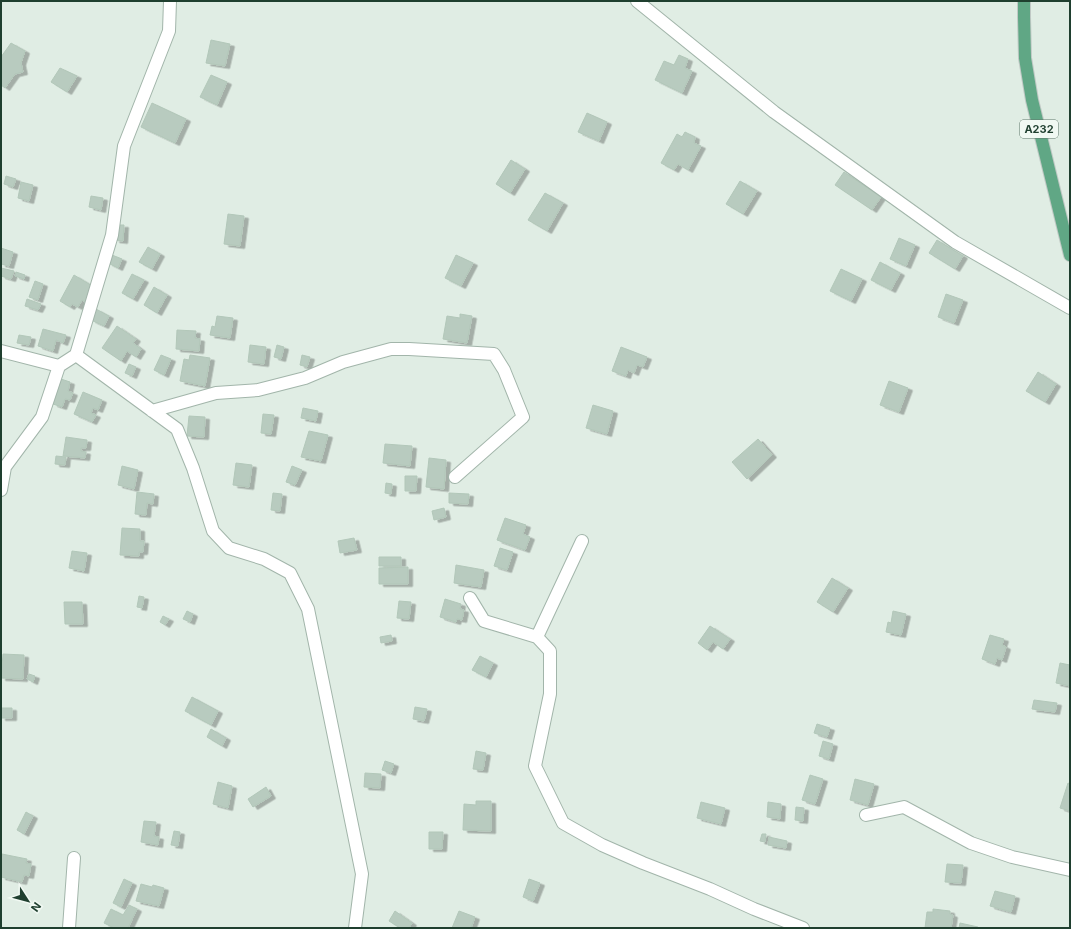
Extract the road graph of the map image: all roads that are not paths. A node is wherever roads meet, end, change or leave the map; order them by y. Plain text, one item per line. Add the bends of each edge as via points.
1 (170, 1) edge
2 (637, 1) edge
3 (1024, 1) edge
4 (1070, 255) edge
5 (1070, 308) edge
6 (1, 351) edge
7 (76, 355) junction
8 (59, 366) junction
9 (152, 411) junction
10 (456, 477) dead end
11 (1, 490) edge
12 (582, 542) dead end
13 (470, 598) dead end
14 (537, 636) junction
15 (866, 815) dead end
16 (74, 858) dead end
17 (1070, 870) edge
18 (69, 928) edge
19 (356, 928) edge
20 (803, 928) edge

1 - 7 street via 169,31 124,146 112,235
2 - 5 street via 774,112 949,237
3 - 4 main road, A232 via 1025,58 1032,100
6 - 8 street
7 - 8 street
7 - 9 street
8 - 11 street via 42,417 5,467
9 - 10 street via 216,393 258,390 305,378 343,362 391,349 494,354 504,370 523,417
9 - 19 street via 177,429 193,468 213,531 229,548 264,559 290,573 308,609 362,874
12 - 14 street
13 - 14 street via 484,621
14 - 20 street via 550,651 550,694 534,766 563,823 643,864
15 - 17 street via 904,807 970,842 1012,857
16 - 18 street

